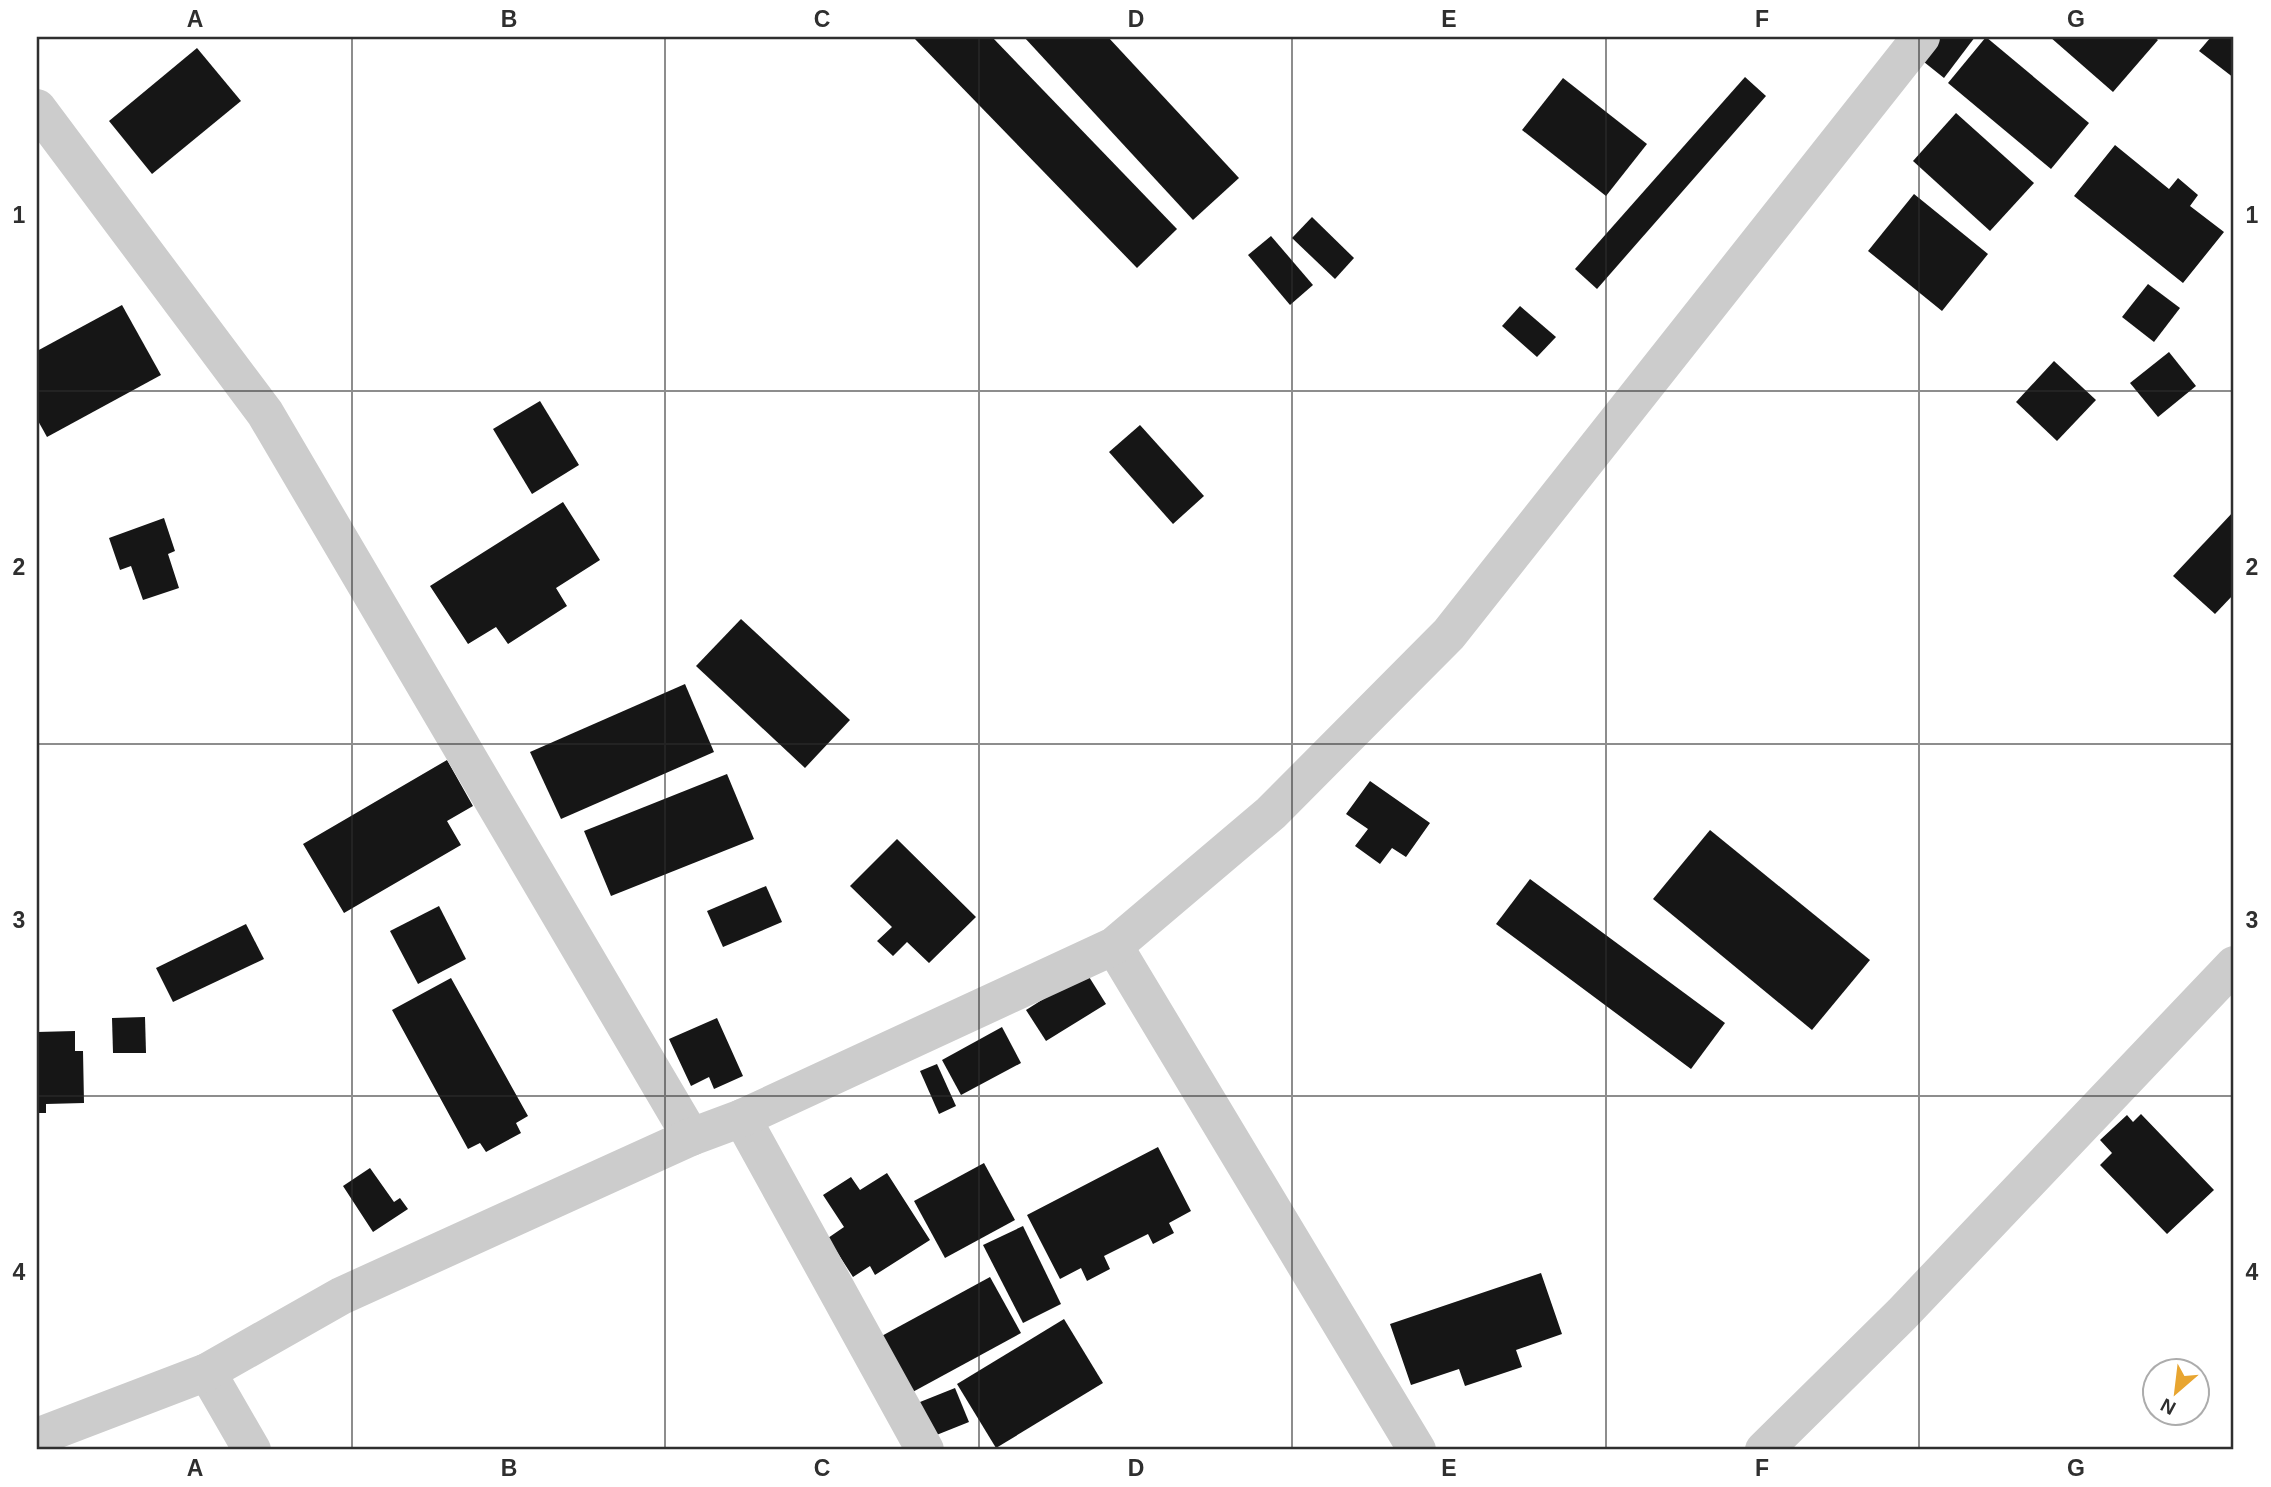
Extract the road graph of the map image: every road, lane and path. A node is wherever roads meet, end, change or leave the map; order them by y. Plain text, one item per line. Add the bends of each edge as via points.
1 (1921, 37) edge
2 (37, 108) edge
3 (1114, 947) junction
4 (2234, 965) edge
5 (742, 1118) junction
6 (691, 1137) junction
7 (207, 1372) junction
8 (37, 1437) edge
9 (252, 1450) edge
10 (925, 1450) edge
11 (1417, 1450) edge
12 (1764, 1450) edge

1 - 3 street via 1449,634 1271,813
2 - 6 street via 265,413
3 - 5 street
3 - 11 street
4 - 12 street via 1902,1314
5 - 6 street
5 - 10 street
6 - 7 street via 341,1296
7 - 8 street
7 - 9 street

